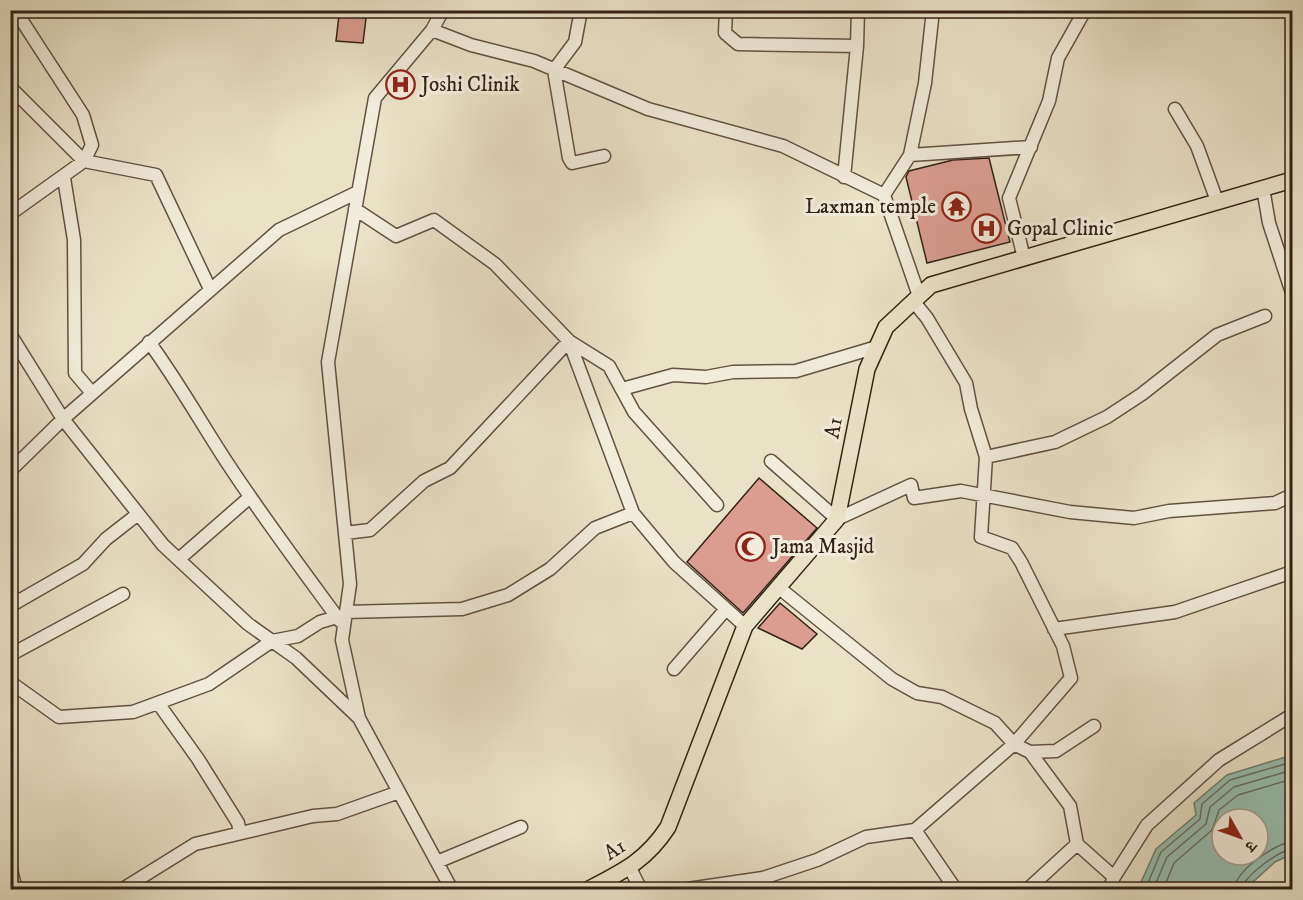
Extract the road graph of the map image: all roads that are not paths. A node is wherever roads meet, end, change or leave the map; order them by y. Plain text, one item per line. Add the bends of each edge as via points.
1 (15, 10) edge
2 (443, 10) edge
3 (581, 10) edge
4 (726, 10) edge
5 (858, 10) edge
6 (933, 10) edge
7 (1085, 10) edge
8 (432, 30) junction
9 (857, 46) junction
10 (554, 70) junction
11 (10, 87) edge
12 (1175, 109) dead end
13 (1031, 147) junction
14 (910, 155) junction
15 (604, 156) dead end
16 (84, 161) junction
17 (844, 177) junction
18 (64, 178) junction
19 (1293, 180) edge
20 (1263, 188) junction
21 (358, 192) junction
22 (884, 195) junction
23 (1217, 201) junction
24 (355, 209) junction
25 (10, 214) edge
26 (1024, 258) junction
27 (210, 289) junction
28 (1293, 293) edge
29 (916, 299) junction
30 (1265, 316) dead end
31 (10, 334) edge
32 (569, 341) junction
33 (149, 342) junction
34 (877, 347) junction
35 (622, 389) junction
36 (92, 393) junction
37 (63, 419) junction
38 (986, 458) junction
39 (771, 461) dead end
40 (10, 471) edge
41 (985, 494) junction
42 (1293, 495) edge
43 (250, 497) junction
44 (717, 504) dead end
45 (138, 513) junction
46 (633, 513) junction
47 (837, 519) junction
48 (345, 533) junction
49 (179, 559) junction
50 (1293, 572) edge
51 (778, 587) junction
52 (123, 594) dead end
53 (10, 606) edge
54 (726, 609) junction
55 (342, 619) junction
56 (745, 626) junction
57 (1054, 629) junction
58 (272, 641) junction
59 (10, 655) edge
60 (674, 669) dead end
61 (10, 682) edge
62 (158, 703) junction
63 (1293, 715) edge
64 (359, 718) junction
65 (1094, 726) dead end
66 (1014, 744) junction
67 (1030, 752) junction
68 (399, 792) junction
69 (521, 827) dead end
70 (915, 830) junction
71 (240, 833) junction
72 (1077, 844) junction
73 (437, 862) junction
74 (10, 866) edge
75 (630, 868) junction
76 (1111, 883) edge
77 (16, 890) edge
78 (23, 890) edge
79 (121, 890) edge
80 (452, 890) edge
81 (587, 890) edge
82 (641, 890) edge
83 (681, 890) edge
84 (956, 890) edge
85 (1028, 890) edge

1 - 16 street via 83,115 92,145
2 - 8 street
3 - 10 street via 575,42
4 - 9 street via 725,33 738,44
5 - 9 street
6 - 14 street via 925,83
7 - 13 street via 1058,58 1049,101
8 - 10 street
8 - 21 street via 375,98
9 - 17 street
10 - 15 street via 569,158 572,163
10 - 17 street via 648,109 783,146
11 - 16 street
12 - 23 street via 1197,146
13 - 14 street
13 - 26 street via 1009,198
14 - 22 street
16 - 18 street
16 - 27 street via 156,175
17 - 22 street
18 - 25 street
18 - 36 street via 74,240 75,373
19 - 20 main road, A1
20 - 23 main road, A1
20 - 28 street via 1269,223
21 - 24 street
21 - 27 street via 279,230
22 - 29 street
23 - 26 main road, A1
24 - 32 street via 396,236 434,220 495,264
24 - 48 street via 328,362
26 - 29 main road, A1 via 930,285
27 - 33 street
29 - 34 main road, A1 via 886,327
29 - 38 street via 966,383
30 - 38 street via 1217,335 1107,417 1054,442
31 - 37 street
32 - 35 street via 609,366
32 - 46 street
32 - 48 street via 450,468 424,481 370,530
33 - 36 street
33 - 43 street
34 - 35 street via 796,371 733,372 706,377 673,375
34 - 47 main road, A1 via 867,369
35 - 44 street via 634,412
36 - 37 street
37 - 40 street
37 - 45 street
38 - 41 street
39 - 47 street
41 - 42 street via 1070,512 1134,518 1169,511 1275,503
41 - 47 street via 961,491 914,498 911,485
41 - 57 street via 981,537 1012,548
43 - 49 street
43 - 55 street
45 - 49 street
45 - 53 street via 83,564
46 - 54 street via 674,561
46 - 55 street via 594,528 550,569 508,595 462,609
47 - 51 main road, A1
48 - 55 street via 350,584
49 - 58 street via 248,624
50 - 57 street via 1175,612
51 - 56 main road, A1
51 - 66 street via 892,679 917,693 942,698 995,723
52 - 59 street
54 - 56 street
54 - 60 street
55 - 58 street via 320,622 298,636
55 - 64 street via 342,640
56 - 75 main road, A1 via 668,827 655,848
57 - 66 street via 1071,678
58 - 62 street via 209,684
58 - 64 street via 296,658
61 - 62 street via 59,717 134,712
62 - 71 street via 198,759 238,823
63 - 76 street via 1219,760 1155,817
64 - 68 street
65 - 67 street via 1056,750
66 - 67 street
66 - 70 street
67 - 72 street via 1070,806
68 - 71 street via 337,814
68 - 73 street
69 - 73 street
70 - 83 street via 866,837 817,860 763,878
70 - 84 street
71 - 79 street via 195,843
72 - 76 street
72 - 85 street
73 - 80 street
74 - 77 street
75 - 81 main road, A1
75 - 82 street
77 - 78 street

